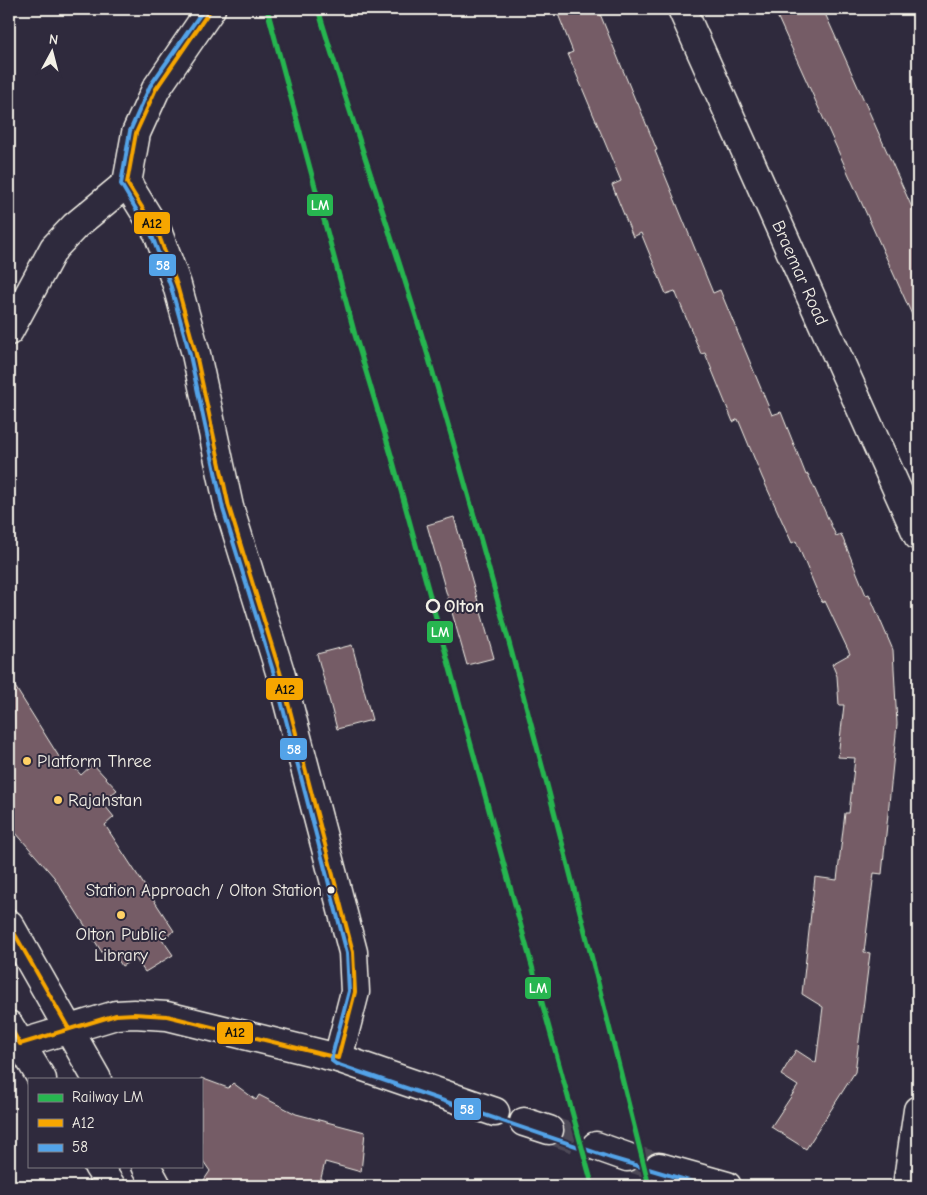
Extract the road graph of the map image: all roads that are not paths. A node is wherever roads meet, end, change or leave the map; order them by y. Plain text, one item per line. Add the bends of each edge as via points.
1 (212, 9) edge
2 (682, 9) edge
3 (127, 183) junction
4 (9, 331) edge
5 (918, 536) edge
6 (9, 924) edge
7 (69, 1029) junction
8 (13, 1040) edge
9 (338, 1058) junction
10 (41, 1078) edge
11 (96, 1078) edge
12 (918, 1110) edge
13 (495, 1112) dead end
14 (596, 1146) tunnel mouth
15 (627, 1156) tunnel mouth
16 (659, 1167) tunnel mouth
17 (99, 1168) edge
18 (147, 1168) edge
19 (111, 1186) edge
20 (157, 1186) edge
21 (727, 1186) edge
22 (907, 1186) edge

1 - 3 main road via 156,89 136,133
2 - 5 main road, Braemar Road
3 - 4 main road via 54,248
3 - 9 main road via 158,233 178,285 229,507 280,672 353,952 355,992
6 - 7 main road
7 - 8 main road
7 - 9 main road via 116,1015 167,1016
7 - 11 main road
8 - 10 main road
9 - 13 main road
12 - 22 main road
14 - 15 main road
16 - 21 main road
17 - 19 main road
18 - 20 main road

